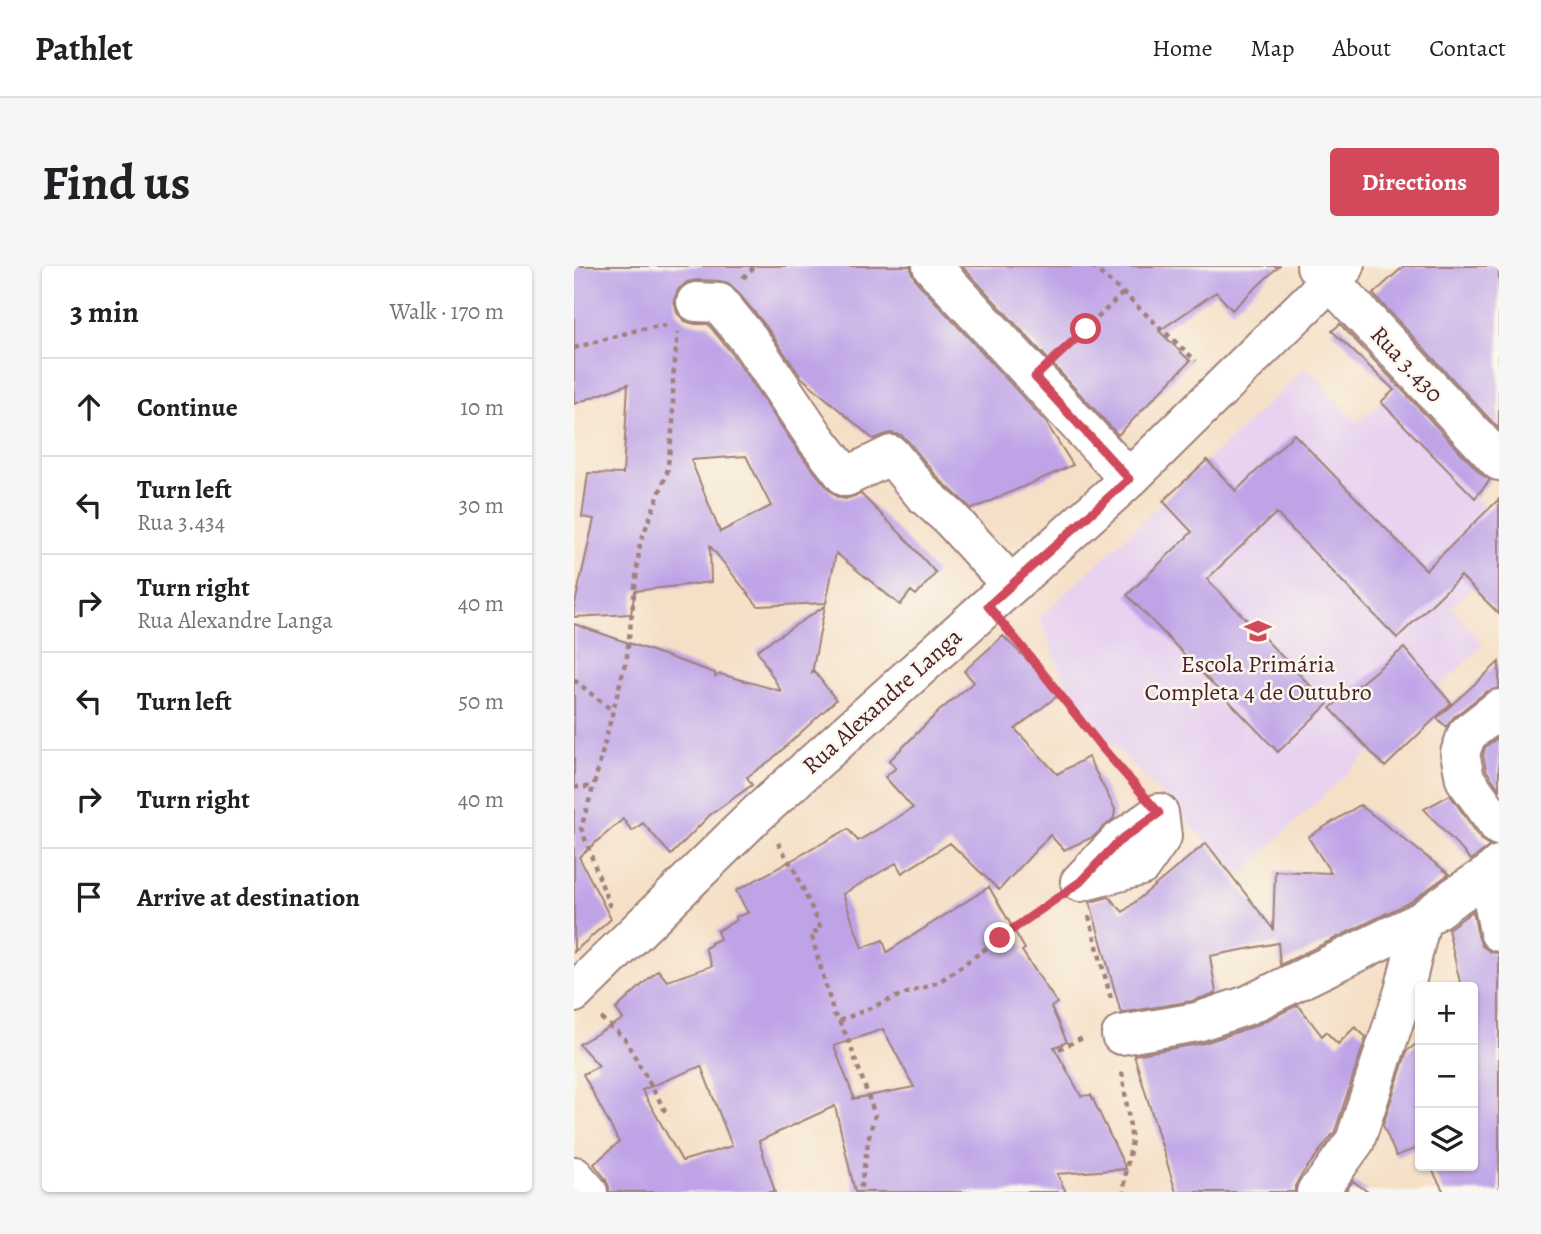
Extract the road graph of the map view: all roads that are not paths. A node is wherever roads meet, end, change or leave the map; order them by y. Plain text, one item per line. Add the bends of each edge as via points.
1 (932, 266) edge
2 (1330, 271) edge
3 (696, 302) dead end
4 (1499, 461) edge
5 (1129, 479) junction
6 (999, 596) junction
7 (1499, 709) edge
8 (1159, 813) road end
9 (1499, 827) edge
10 (1494, 870) edge
11 (1080, 882) road end
12 (1421, 921) junction
13 (1499, 932) edge
14 (584, 1003) edge
15 (1120, 1029) road end
16 (574, 1176) edge
17 (588, 1192) edge
18 (1316, 1192) edge

1 - 5 street
2 - 4 street, Rua 3.430
2 - 5 street, Rua Alexandre Langa
3 - 6 street via 719,303 846,477 891,455 951,519
5 - 6 street, Rua Alexandre Langa
6 - 14 street, Rua Alexandre Langa via 757,814 633,934
7 - 9 street via 1467,734 1460,753 1465,779
8 - 11 street via 1118,842
10 - 12 street
10 - 13 street
12 - 15 street via 1248,1005 1197,1022
12 - 18 street via 1405,991 1355,1141
16 - 17 street

